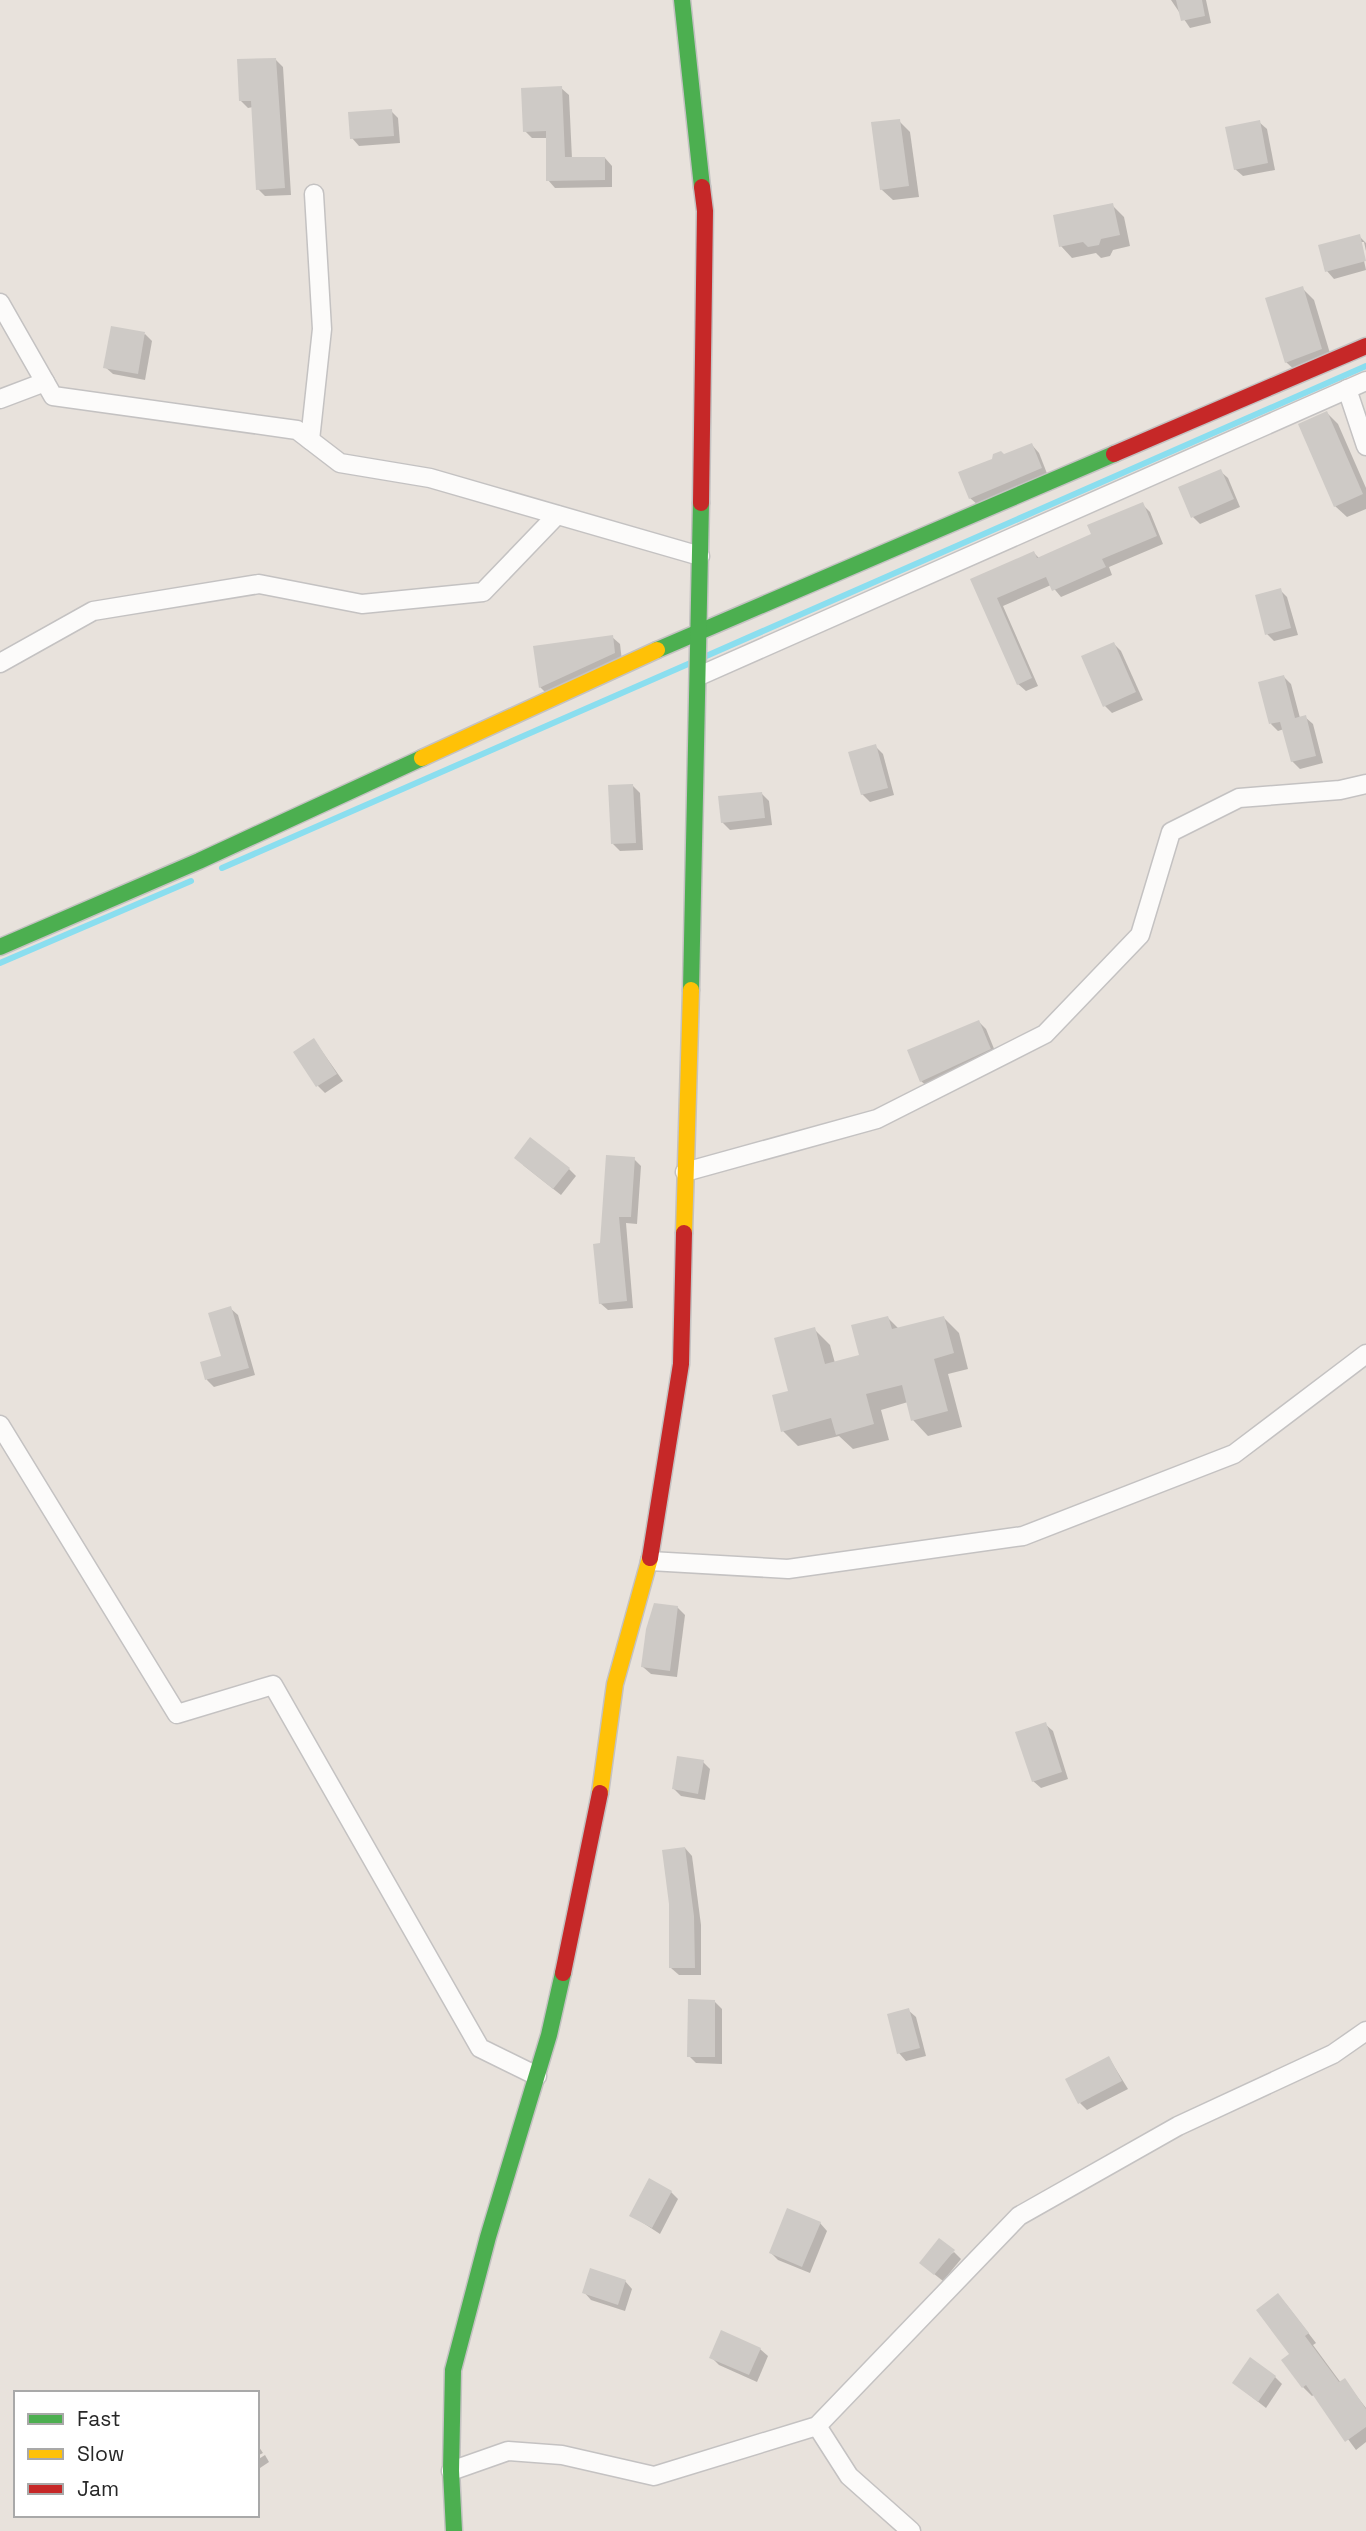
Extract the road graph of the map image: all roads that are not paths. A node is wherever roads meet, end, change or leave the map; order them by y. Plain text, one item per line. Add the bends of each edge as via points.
1 (682, 0) edge
2 (314, 194) dead end
3 (0, 303) edge
4 (1366, 346) edge
5 (1366, 381) edge
6 (45, 382) junction
7 (1347, 389) junction
8 (0, 399) edge
9 (310, 440) junction
10 (1366, 446) edge
11 (558, 515) junction
12 (700, 556) junction
13 (699, 638) junction
14 (0, 663) edge
15 (699, 676) junction
16 (1366, 784) edge
17 (0, 947) edge
18 (685, 1172) junction
19 (1366, 1354) edge
20 (0, 1425) edge
21 (650, 1561) junction
22 (1366, 2031) edge
23 (537, 2076) junction
24 (817, 2426) junction
25 (451, 2470) junction
26 (454, 2531) edge
27 (911, 2531) edge

1 - 12 street via 705,211
2 - 9 street via 323,329
3 - 6 street
4 - 13 street
5 - 7 street
6 - 8 street
6 - 9 street via 53,396 297,430
7 - 10 street
7 - 15 street
9 - 11 street via 340,463 430,478
11 - 12 street
11 - 14 street via 483,592 362,604 259,584 93,611
12 - 13 street
13 - 15 street
13 - 17 street
15 - 18 street
16 - 18 street via 1239,798 1171,832 1140,935 1045,1034 877,1119
18 - 21 street via 681,1364
19 - 21 street via 1234,1454 1023,1536 788,1569
20 - 23 street via 177,1714 273,1685 480,2048
21 - 23 street via 615,1684 596,1822
22 - 24 street via 1333,2054 1178,2126 1019,2216
23 - 25 street via 453,2370
24 - 25 street via 654,2476 562,2455 508,2451
24 - 27 street via 849,2476
25 - 26 street

